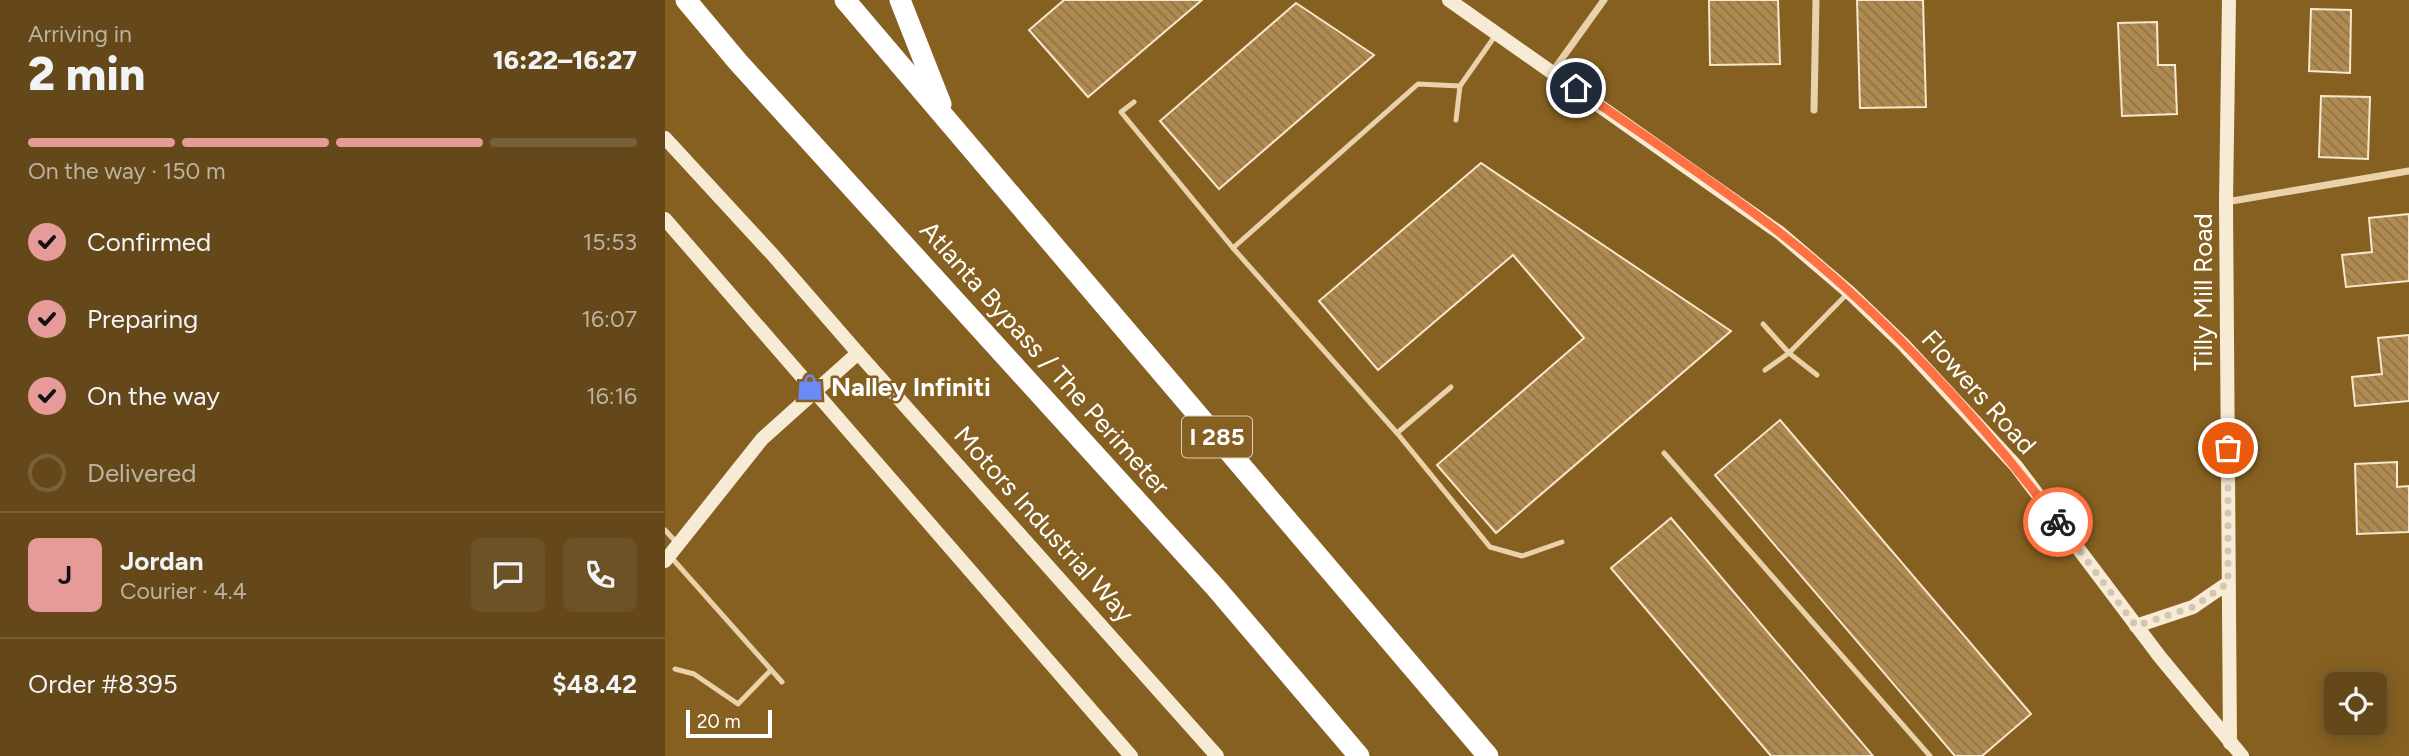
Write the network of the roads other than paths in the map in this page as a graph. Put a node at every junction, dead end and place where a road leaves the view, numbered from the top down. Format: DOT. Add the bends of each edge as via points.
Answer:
graph roads {
  1 [pos="670,0"];
  2 [pos="686,0"];
  3 [pos="845,0"];
  4 [pos="900,0"];
  5 [pos="1449,0"];
  6 [pos="1604,0"];
  7 [pos="1816,0"];
  8 [pos="2229,0"];
  9 [pos="1497,33"];
  10 [pos="738,62"];
  11 [pos="1553,71"];
  12 [pos="1459,86"];
  13 [pos="1134,102"];
  14 [pos="1815,110"];
  15 [pos="947,119"];
  16 [pos="1456,120"];
  17 [pos="665,138"];
  18 [pos="2409,171"];
  19 [pos="2227,202"];
  20 [pos="665,219"];
  21 [pos="1233,248"];
  22 [pos="1849,292"];
  23 [pos="1763,324"];
  24 [pos="858,353"];
  25 [pos="1789,353"];
  26 [pos="1765,370"];
  27 [pos="1817,375"];
  28 [pos="1451,387"];
  29 [pos="815,390"];
  30 [pos="1397,433"];
  31 [pos="1664,453"];
  32 [pos="665,530"];
  33 [pos="1562,542"];
  34 [pos="672,554"];
  35 [pos="2228,583"];
  36 [pos="2136,626"];
  37 [pos="675,669"];
  38 [pos="771,670"];
  39 [pos="782,682"];
  40 [pos="2230,743"];
  41 [pos="1131,756"];
  42 [pos="1217,756"];
  43 [pos="1359,756"];
  44 [pos="1487,756"];
  45 [pos="1930,756"];
  46 [pos="2242,756"];
  1 -- 10 [label="highway"];
  2 -- 10 [label="highway, Atlanta Bypass / The Perimeter"];
  3 -- 15 [label="highway, I 285"];
  4 -- 15 [label="highway"];
  5 -- 9 [label="street, Flowers Road"];
  6 -- 11 [label="street"];
  7 -- 14 [label="street"];
  8 -- 19 [label="street, Tilly Mill Road"];
  9 -- 11 [label="street, Flowers Road"];
  9 -- 12 [label="lane"];
  10 -- 43 [label="highway, Atlanta Bypass / The Perimeter" via="1216,588"];
  11 -- 22 [label="street, Flowers Road" via="1780,233"];
  12 -- 16 [label="lane"];
  12 -- 21 [label="lane" via="1418,84"];
  13 -- 21 [label="lane" via="1121,112"];
  15 -- 44 [label="highway, I 285"];
  17 -- 24 [label="street, Motors Industrial Way"];
  18 -- 19 [label="street"];
  19 -- 35 [label="street, Tilly Mill Road"];
  20 -- 29 [label="street"];
  21 -- 30 [label="lane"];
  22 -- 25 [label="lane"];
  22 -- 36 [label="street, Flowers Road" via="2015,466"];
  23 -- 25 [label="lane"];
  24 -- 29 [label="street"];
  24 -- 42 [label="street, Motors Industrial Way"];
  25 -- 26 [label="lane"];
  25 -- 27 [label="lane"];
  28 -- 30 [label="lane"];
  29 -- 34 [label="street" via="762,439"];
  29 -- 41 [label="street"];
  30 -- 33 [label="lane" via="1490,547 1523,556"];
  31 -- 45 [label="lane"];
  32 -- 34 [label="lane"];
  34 -- 38 [label="lane"];
  35 -- 36 [label="street" via="2193,607"];
  35 -- 40 [label="street, Tilly Mill Road"];
  36 -- 40 [label="street, Flowers Road"];
  37 -- 38 [label="lane" via="694,674 738,704"];
  38 -- 39 [label="lane"];
  40 -- 46 [label="street, Flowers Road"];
}
